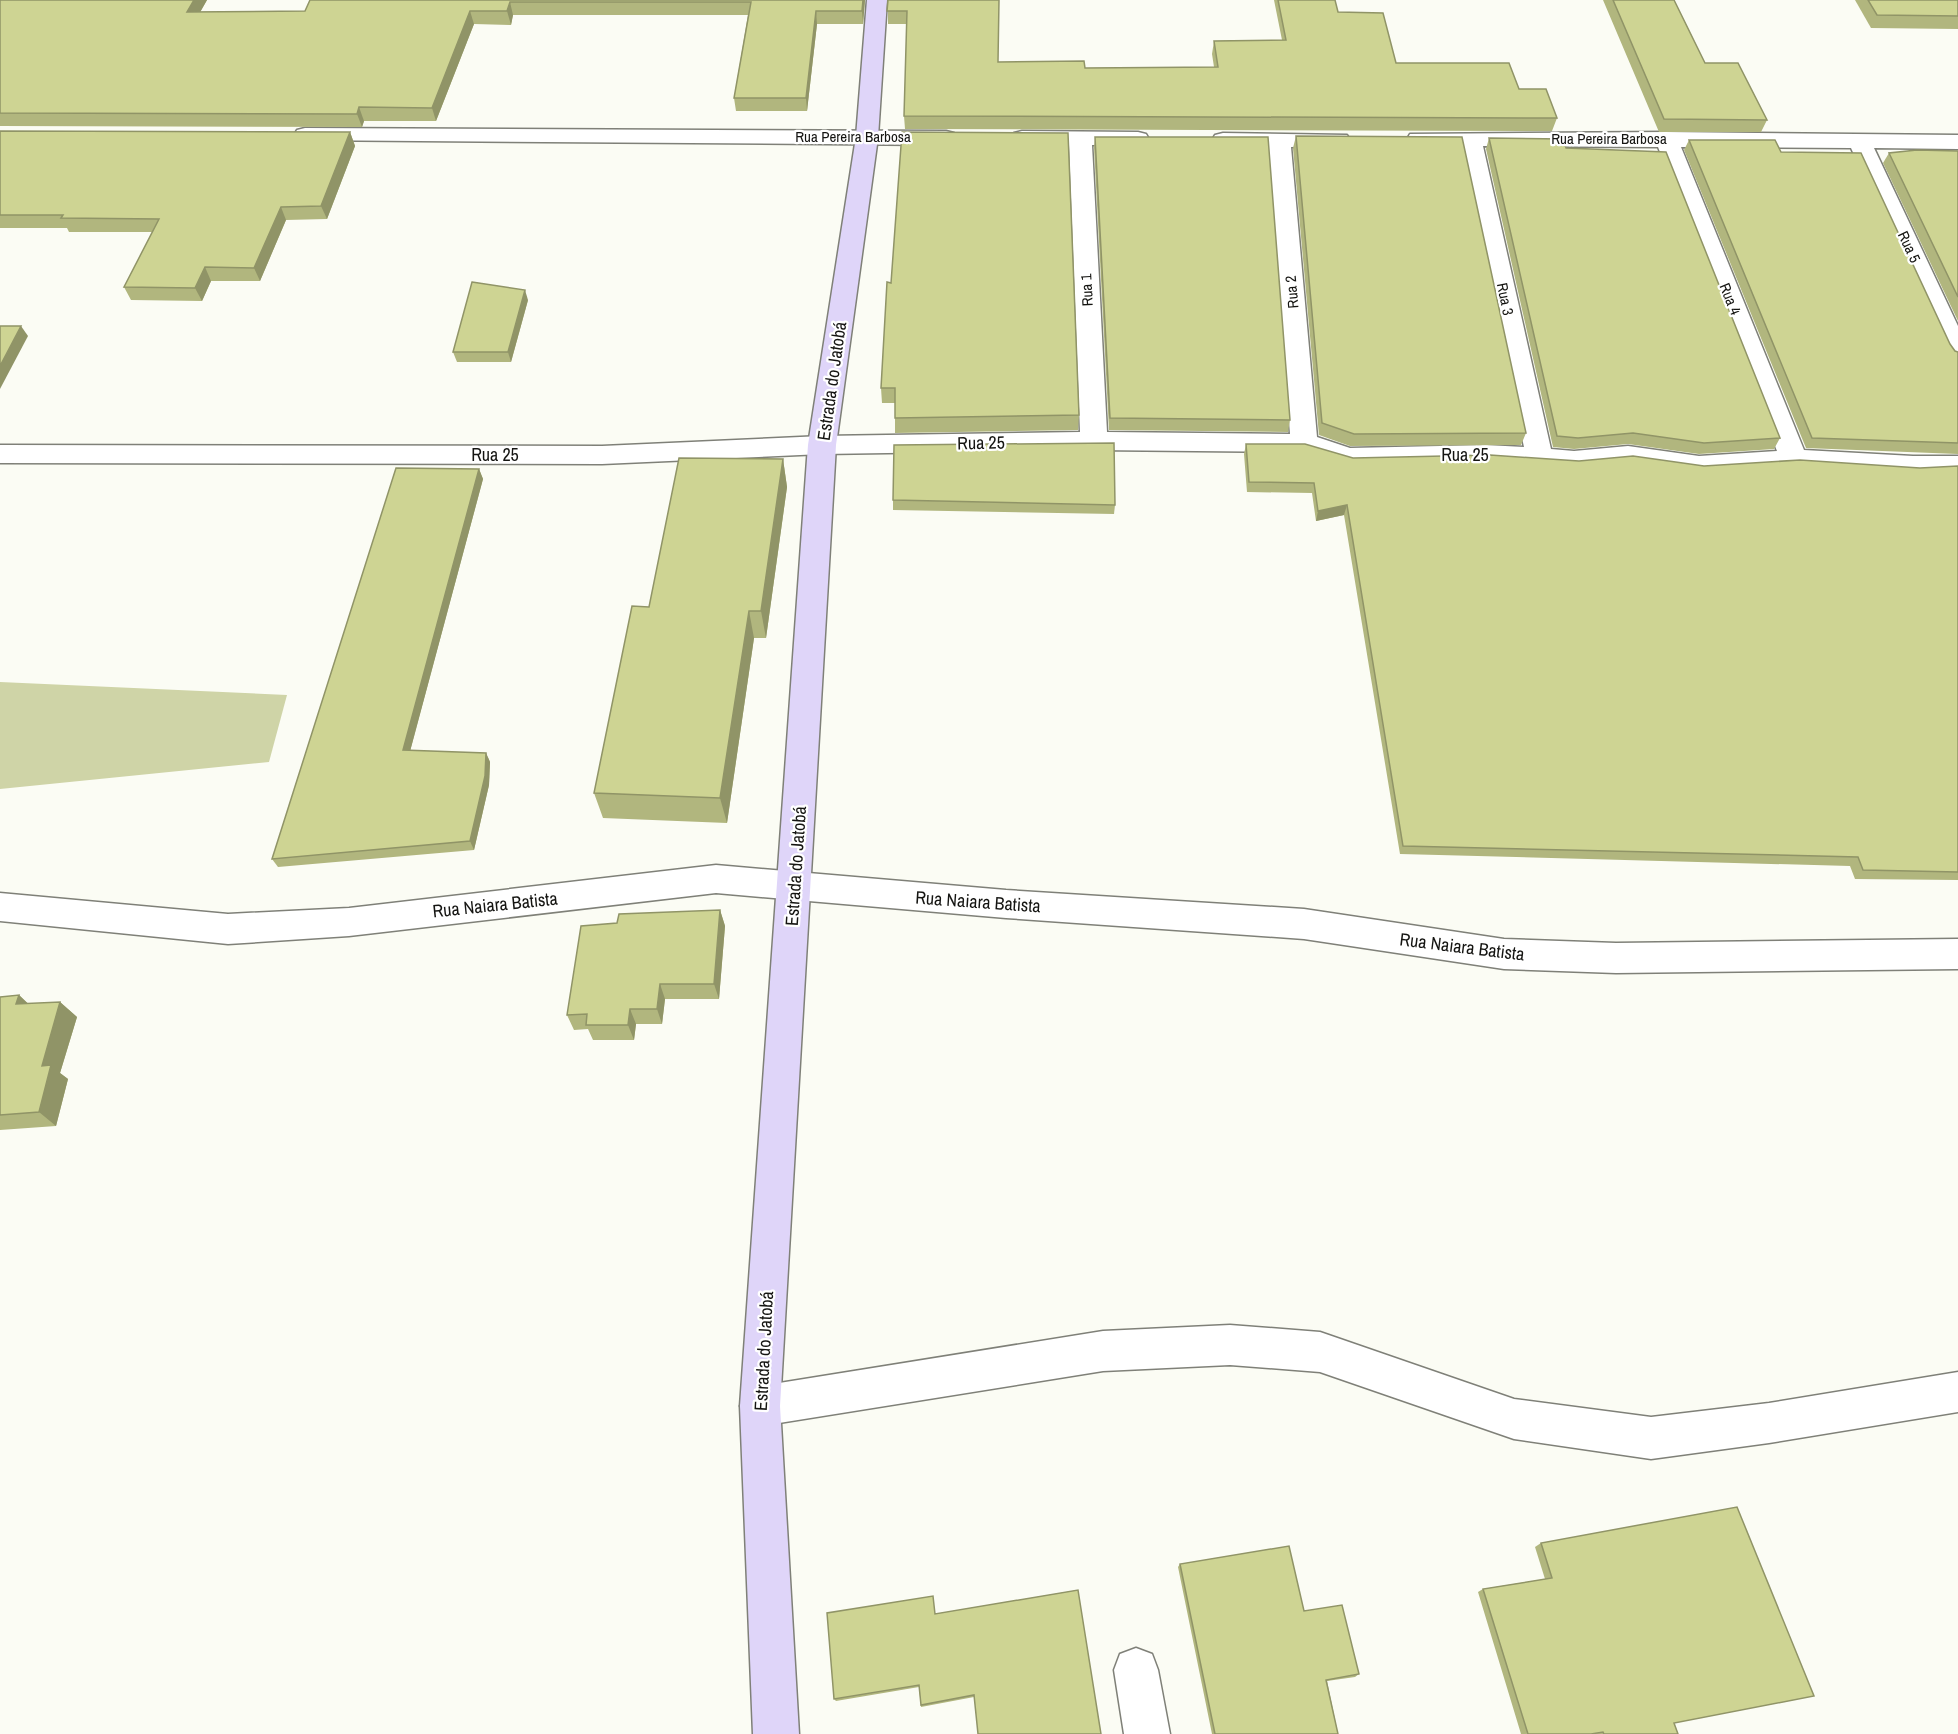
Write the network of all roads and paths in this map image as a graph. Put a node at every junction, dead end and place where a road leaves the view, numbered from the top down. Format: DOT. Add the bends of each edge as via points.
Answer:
graph roads {
  1 [pos="877,0"];
  2 [pos="285,135"];
  3 [pos="867,137"];
  4 [pos="974,138"];
  5 [pos="997,138"];
  6 [pos="1080,139"];
  7 [pos="1470,139"];
  8 [pos="1666,139"];
  9 [pos="1162,140"];
  10 [pos="1197,140"];
  11 [pos="1279,140"];
  12 [pos="1363,140"];
  13 [pos="1399,140"];
  14 [pos="1860,141"];
  15 [pos="1958,142"];
  16 [pos="1958,353"];
  17 [pos="1094,441"];
  18 [pos="1304,443"];
  19 [pos="822,445"];
  20 [pos="0,454"];
  21 [pos="1540,459"];
  22 [pos="1794,459"];
  23 [pos="1958,465"];
  24 [pos="795,888"];
  25 [pos="0,907"];
  26 [pos="1958,954"];
  27 [pos="1958,1392"];
  28 [pos="760,1406"];
  29 [pos="1136,1670"];
  30 [pos="776,1734"];
  31 [pos="1147,1734"];
  1 -- 3 [label="street, Estrada do Jatobá"];
  2 -- 3 [label="street, Rua Pereira Barbosa"];
  3 -- 4 [label="street, Rua Pereira Barbosa"];
  3 -- 19 [label="street, Estrada do Jatobá"];
  5 -- 6 [label="street"];
  6 -- 9 [label="street"];
  6 -- 17 [label="street, Rua 1"];
  7 -- 8 [label="street, Rua Pereira Barbosa"];
  7 -- 13 [label="street, Rua Pereira Barbosa"];
  7 -- 21 [label="street, Rua 3"];
  8 -- 14 [label="street, Rua Pereira Barbosa"];
  8 -- 22 [label="street, Rua 4"];
  10 -- 11 [label="street"];
  11 -- 12 [label="street"];
  11 -- 18 [label="street, Rua 2"];
  14 -- 15 [label="street, Rua Pereira Barbosa"];
  14 -- 16 [label="street, Rua 5"];
  17 -- 18 [label="street, Rua 25"];
  17 -- 19 [label="street, Rua 25"];
  18 -- 21 [label="street, Rua 25" via="1350,458 1486,454"];
  19 -- 20 [label="street, Rua 25" via="602,454"];
  19 -- 24 [label="street, Estrada do Jatobá"];
  21 -- 22 [label="street, Rua 25" via="1628,455 1699,465"];
  22 -- 23 [label="street, Rua 25"];
  24 -- 25 [label="street, Rua Naiara Batista" via="716,879 349,922 228,928"];
  24 -- 26 [label="street, Rua Naiara Batista" via="1304,924 1504,954 1616,958"];
  24 -- 28 [label="street, Estrada do Jatobá"];
  27 -- 28 [label="street" via="1651,1438 1514,1419 1320,1352 1230,1345 1103,1351"];
  28 -- 30 [label="street, Estrada do Jatobá"];
  29 -- 31 [label="street"];
}
